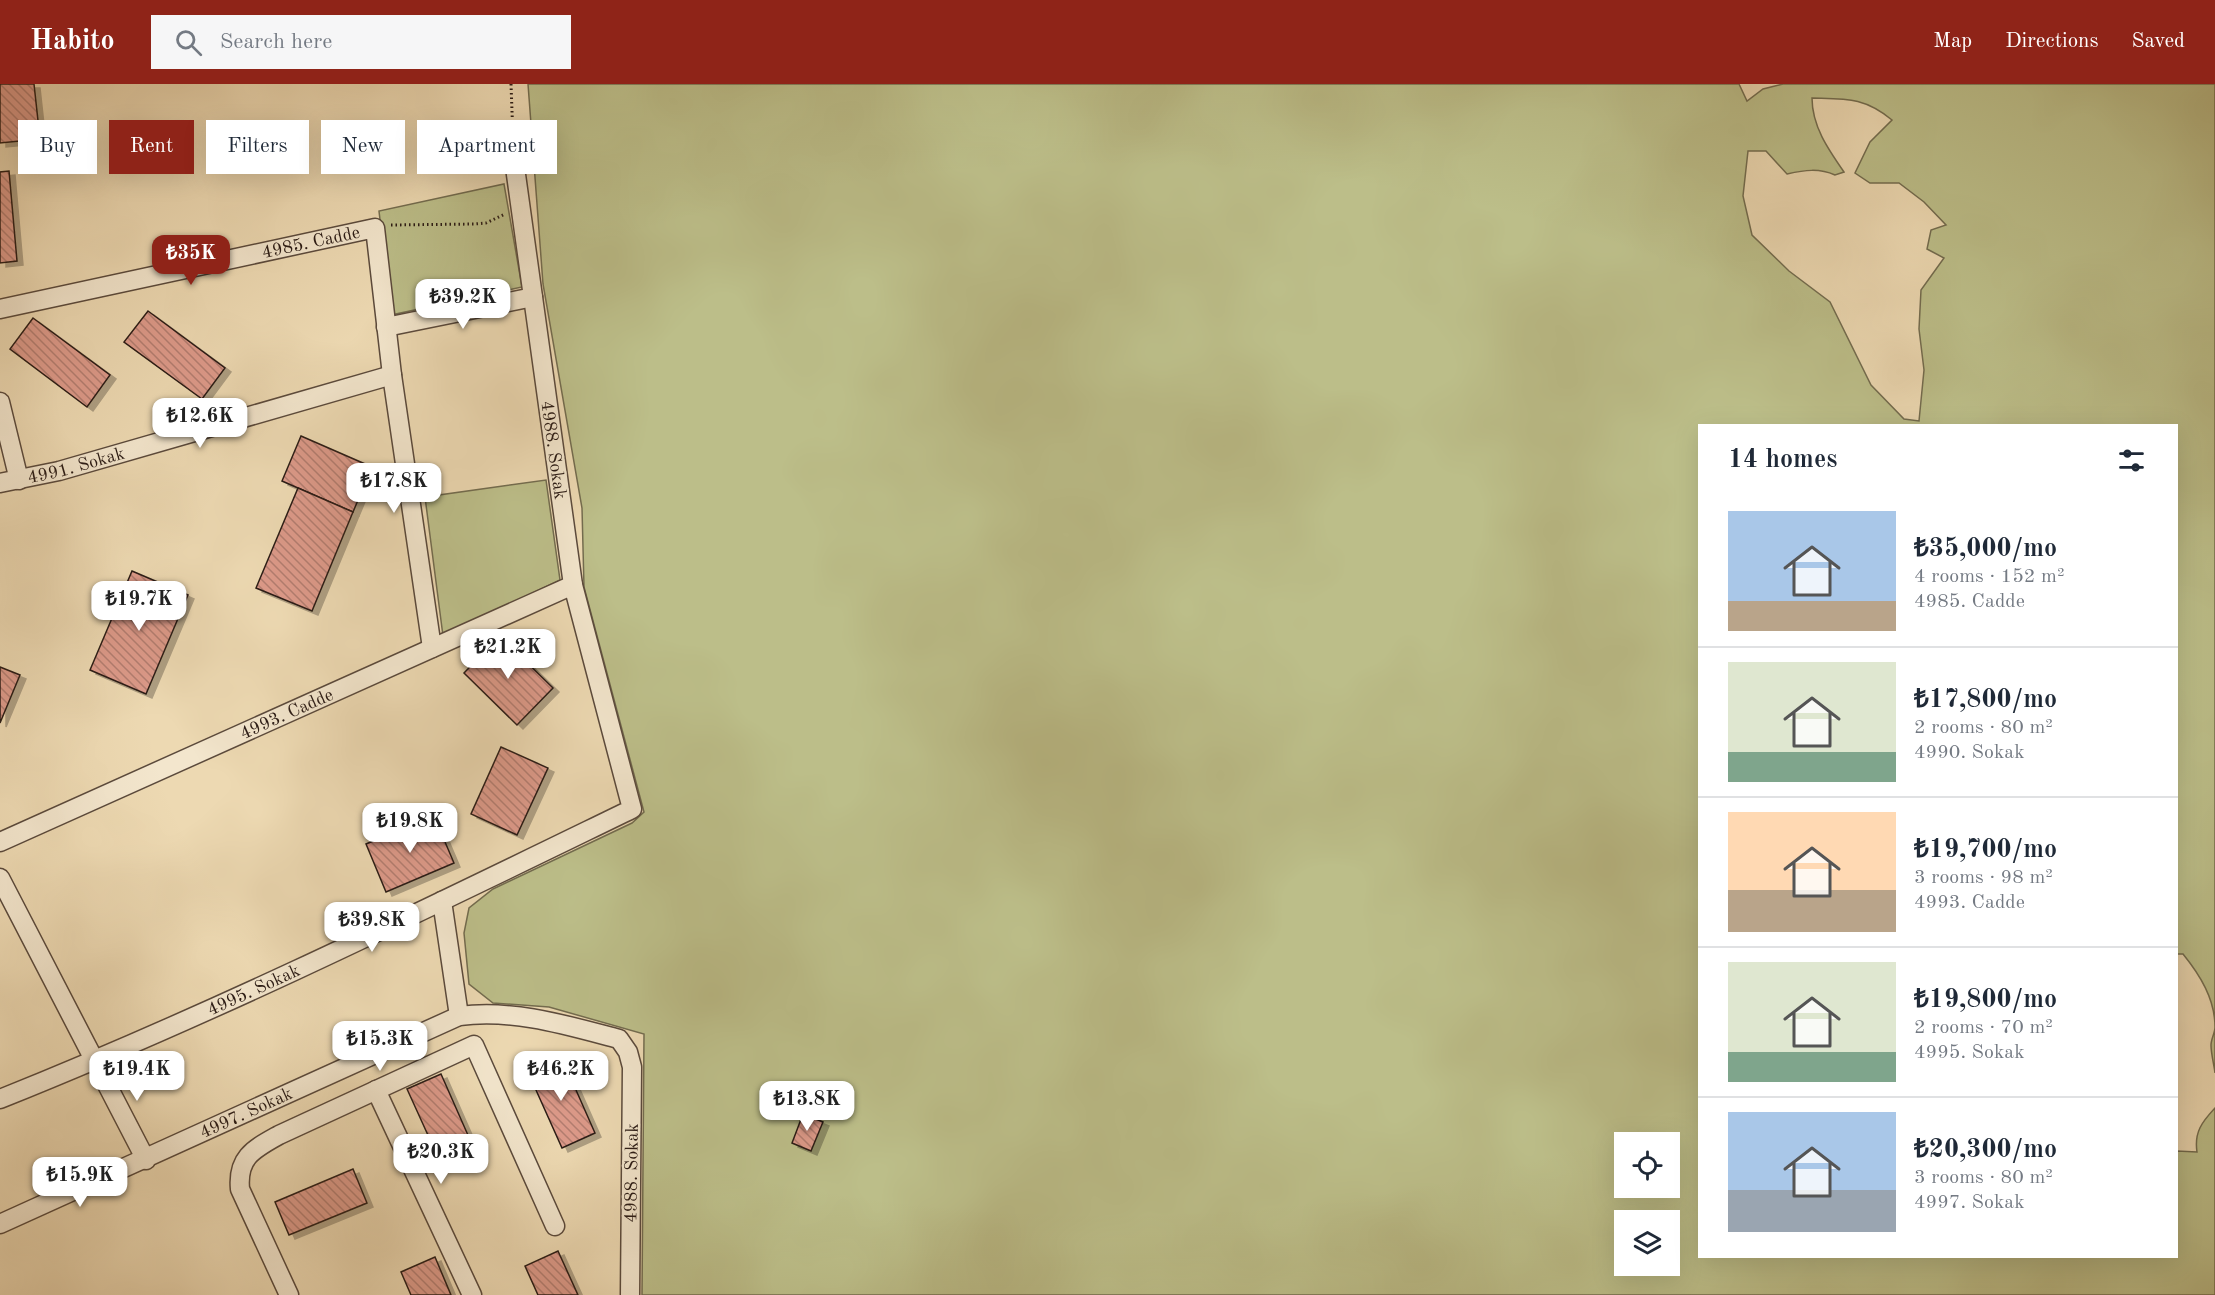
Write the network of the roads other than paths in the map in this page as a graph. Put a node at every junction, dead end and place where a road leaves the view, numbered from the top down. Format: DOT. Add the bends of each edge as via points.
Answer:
graph roads {
  1 [pos="516,174"];
  2 [pos="533,297"];
  3 [pos="0,309"];
  4 [pos="386,327"];
  5 [pos="392,375"];
  6 [pos="0,402"];
  7 [pos="19,480"];
  8 [pos="0,483"];
  9 [pos="573,585"];
  10 [pos="432,648"];
  11 [pos="632,809"];
  12 [pos="0,842"];
  13 [pos="0,878"];
  14 [pos="442,901"];
  15 [pos="459,1016"];
  16 [pos="628,1052"];
  17 [pos="95,1061"];
  18 [pos="376,1090"];
  19 [pos="293,1092"];
  20 [pos="0,1099"];
  21 [pos="307,1122"];
  22 [pos="146,1160"];
  23 [pos="0,1224"];
  24 [pos="555,1226"];
  25 [pos="289,1295"];
  26 [pos="472,1295"];
  27 [pos="630,1295"];
  1 -- 2 [label="street, 4988. Sokak"];
  2 -- 4 [label="street"];
  2 -- 9 [label="street, 4988. Sokak"];
  3 -- 4 [label="street, 4985. Cadde" via="375,228"];
  4 -- 5 [label="street"];
  5 -- 7 [label="street, 4991. Sokak"];
  5 -- 10 [label="street"];
  6 -- 7 [label="street"];
  7 -- 8 [label="street, 4991. Sokak"];
  9 -- 10 [label="street, 4993. Cadde"];
  9 -- 11 [label="street, 4988. Sokak"];
  10 -- 12 [label="street, 4993. Cadde"];
  11 -- 14 [label="street, 4995. Sokak"];
  13 -- 17 [label="street"];
  14 -- 15 [label="street"];
  14 -- 17 [label="street, 4995. Sokak"];
  15 -- 16 [label="street, 4997. Sokak" via="490,1012 545,1020 619,1039"];
  15 -- 19 [label="street, 4997. Sokak"];
  16 -- 27 [label="street, 4988. Sokak" via="632,1067"];
  17 -- 20 [label="street, 4995. Sokak"];
  17 -- 22 [label="street"];
  18 -- 21 [label="street"];
  18 -- 24 [label="street" via="474,1045"];
  18 -- 26 [label="street"];
  19 -- 21 [label="street"];
  19 -- 22 [label="street, 4997. Sokak"];
  21 -- 25 [label="street" via="249,1154 239,1176 245,1202"];
  22 -- 23 [label="street, 4997. Sokak"];
}
